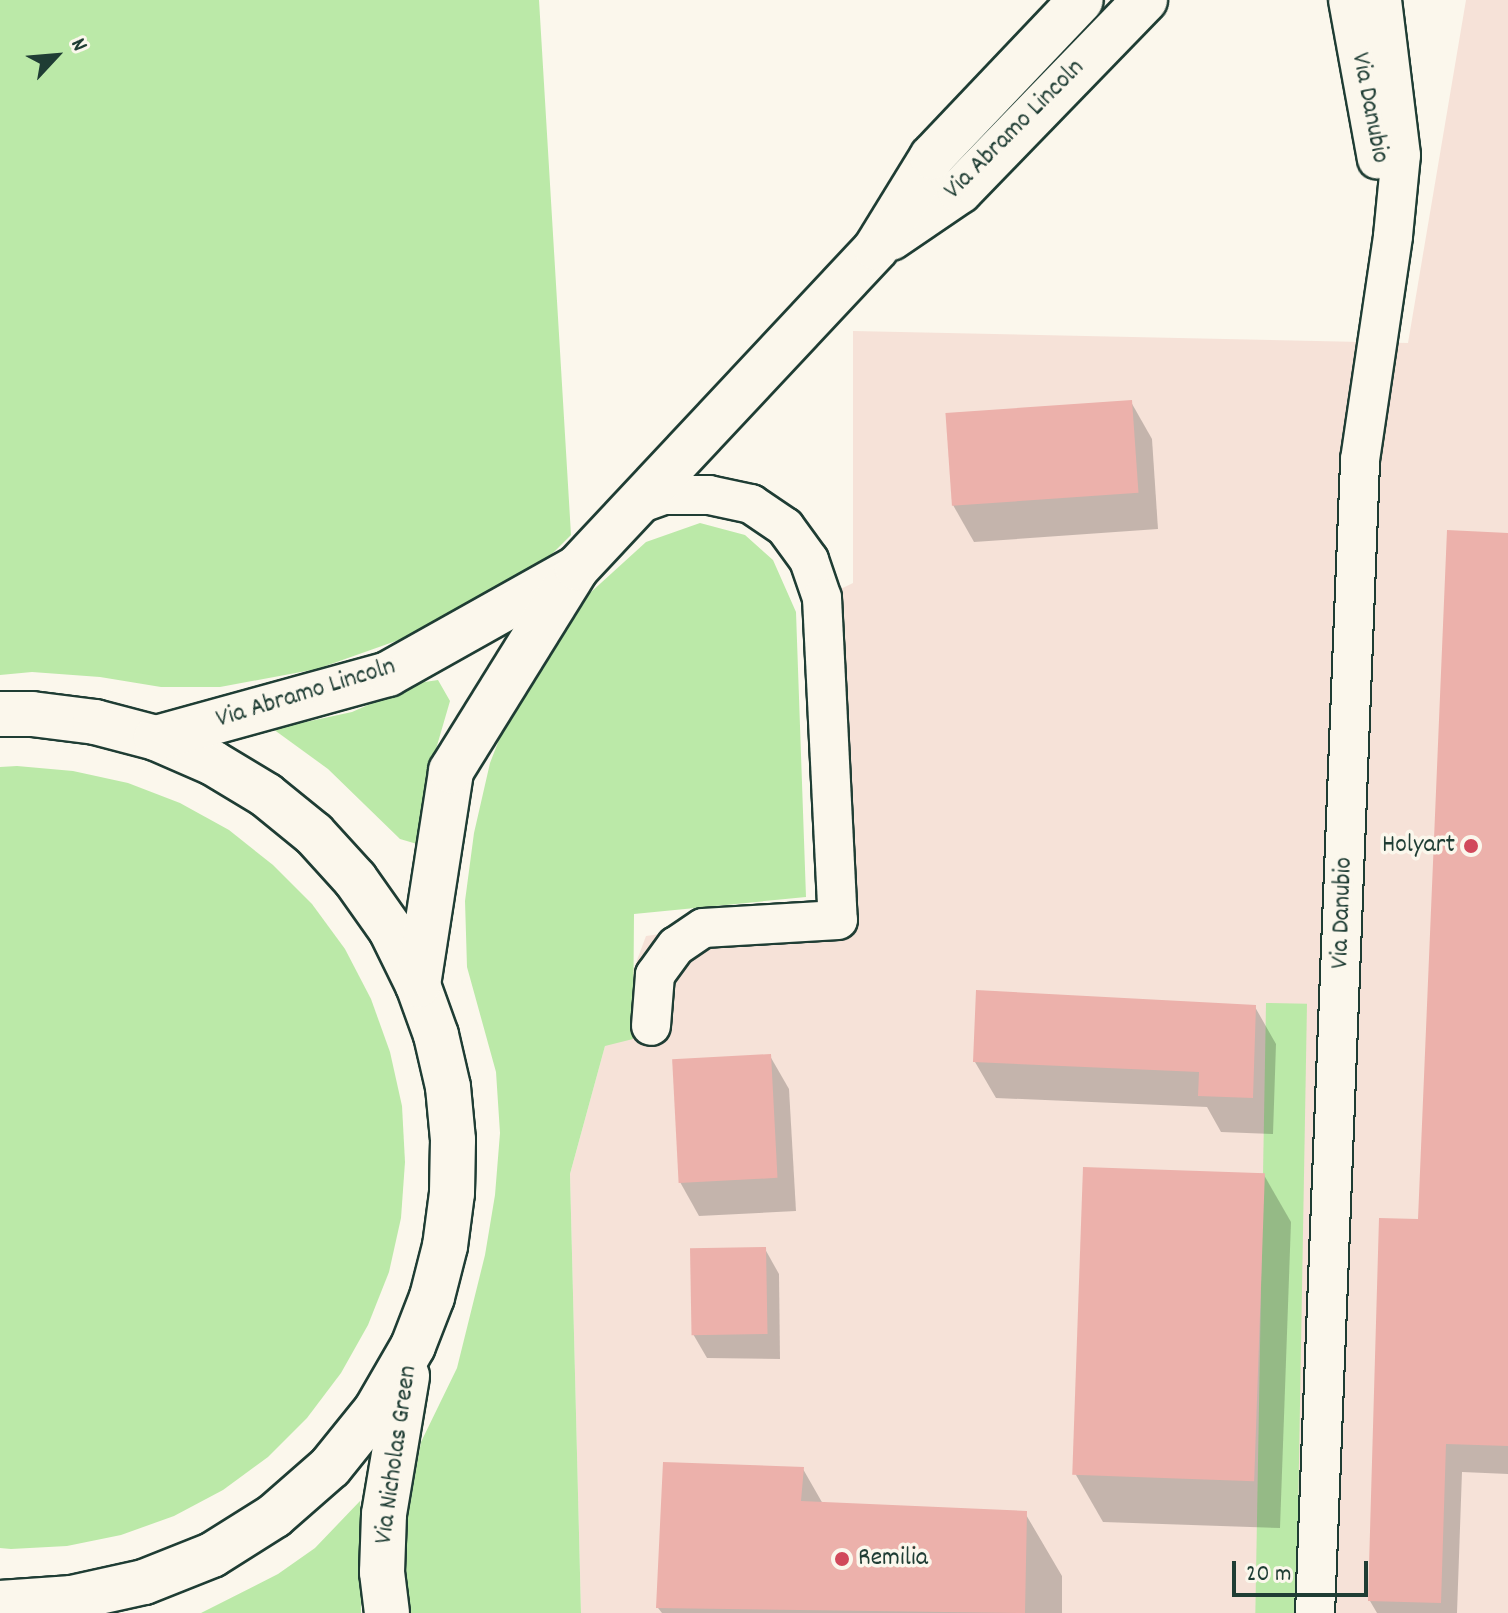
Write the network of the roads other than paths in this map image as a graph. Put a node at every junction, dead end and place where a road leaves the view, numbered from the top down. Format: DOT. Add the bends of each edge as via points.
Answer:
graph roads {
  1 [pos="1081,0"];
  2 [pos="1145,0"];
  3 [pos="1348,0"];
  4 [pos="1382,0"];
  5 [pos="1394,215"];
  6 [pos="876,248"];
  7 [pos="636,505"];
  8 [pos="577,568"];
  9 [pos="0,714"];
  10 [pos="156,738"];
  11 [pos="418,985"];
  12 [pos="651,1026"];
  13 [pos="413,1346"];
  14 [pos="0,1603"];
  15 [pos="51,1613"];
  16 [pos="387,1613"];
  17 [pos="1315,1613"];
  1 -- 6 [label="street, Via Abramo Lincoln" via="932,157"];
  2 -- 6 [label="street, Via Abramo Lincoln" via="960,191"];
  3 -- 5 [label="street, Via Danubio" via="1376,157"];
  4 -- 5 [label="street, Via Danubio" via="1401,155"];
  5 -- 17 [label="street, Via Danubio" via="1360,460"];
  6 -- 7 [label="street, Via Abramo Lincoln"];
  7 -- 8 [label="street, Via Abramo Lincoln"];
  7 -- 12 [label="street" via="663,495 751,504 785,527 809,560 822,598 838,920 703,928 676,946 655,975"];
  8 -- 10 [label="street, Via Abramo Lincoln" via="388,674"];
  8 -- 11 [label="street, Via Abramo Lincoln" via="451,771"];
  9 -- 10 [label="street" via="95,722"];
  10 -- 11 [label="street" via="213,763 266,795 314,834 391,930"];
  11 -- 13 [label="street" via="448,1087 453,1153 445,1246"];
  13 -- 14 [label="street" via="376,1410 330,1467 274,1516 212,1555 144,1582 72,1598"];
  13 -- 16 [label="street, Via Nicholas Green" via="384,1514"];
  14 -- 15 [label="street"];
}
